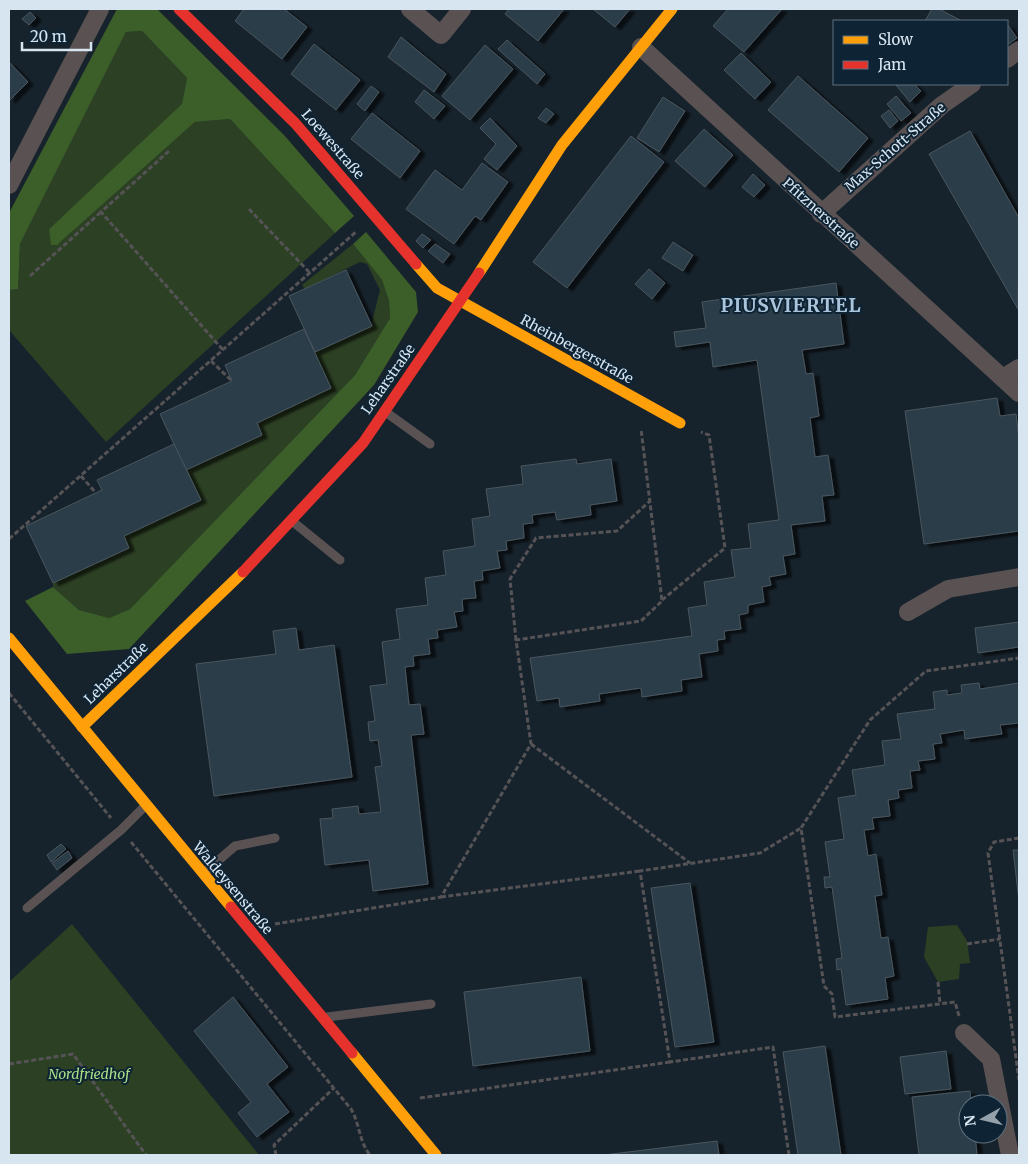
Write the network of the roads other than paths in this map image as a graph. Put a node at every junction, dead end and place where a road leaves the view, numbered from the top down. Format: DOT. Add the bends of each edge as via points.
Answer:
graph roads {
  1 [pos="100,9"];
  2 [pos="180,9"];
  3 [pos="410,9"];
  4 [pos="462,9"];
  5 [pos="672,9"];
  6 [pos="641,47"];
  7 [pos="1019,50"];
  8 [pos="1008,58"];
  9 [pos="971,85"];
  10 [pos="9,185"];
  11 [pos="821,214"];
  12 [pos="460,302"];
  13 [pos="1019,368"];
  14 [pos="1003,378"];
  15 [pos="1019,393"];
  16 [pos="385,411"];
  17 [pos="680,423"];
  18 [pos="430,444"];
  19 [pos="292,521"];
  20 [pos="340,560"];
  21 [pos="1019,577"];
  22 [pos="908,612"];
  23 [pos="9,638"];
  24 [pos="82,727"];
  25 [pos="146,805"];
  26 [pos="276,838"];
  27 [pos="203,874"];
  28 [pos="27,908"];
  29 [pos="431,1004"];
  30 [pos="321,1017"];
  31 [pos="964,1033"];
  32 [pos="436,1155"];
  33 [pos="1010,1155"];
  1 -- 10 [label="street"];
  2 -- 12 [label="street, Loewestraße" via="295,123 437,288"];
  3 -- 4 [label="street" via="442,35"];
  5 -- 6 [label="street, Leharstraße"];
  6 -- 11 [label="street, Pfitznerstraße"];
  6 -- 12 [label="street, Leharstraße" via="562,146"];
  7 -- 8 [label="street"];
  9 -- 11 [label="street, Max-Schott-Straße" via="942,105"];
  11 -- 14 [label="street, Pfitznerstraße"];
  12 -- 16 [label="street, Leharstraße"];
  12 -- 17 [label="street, Rheinbergerstraße"];
  13 -- 14 [label="street"];
  14 -- 15 [label="street, Pfitznerstraße"];
  16 -- 18 [label="lane"];
  16 -- 19 [label="street, Leharstraße" via="363,443"];
  19 -- 20 [label="lane"];
  19 -- 24 [label="street, Leharstraße" via="263,554"];
  21 -- 22 [label="street" via="948,589"];
  23 -- 24 [label="street, Waldeysenstraße"];
  24 -- 25 [label="street, Waldeysenstraße"];
  25 -- 27 [label="street, Waldeysenstraße"];
  25 -- 28 [label="lane" via="121,830"];
  26 -- 27 [label="lane" via="236,846"];
  27 -- 30 [label="street, Waldeysenstraße"];
  29 -- 30 [label="lane"];
  30 -- 32 [label="street, Waldeysenstraße"];
  31 -- 33 [label="street" via="991,1059"];
}
